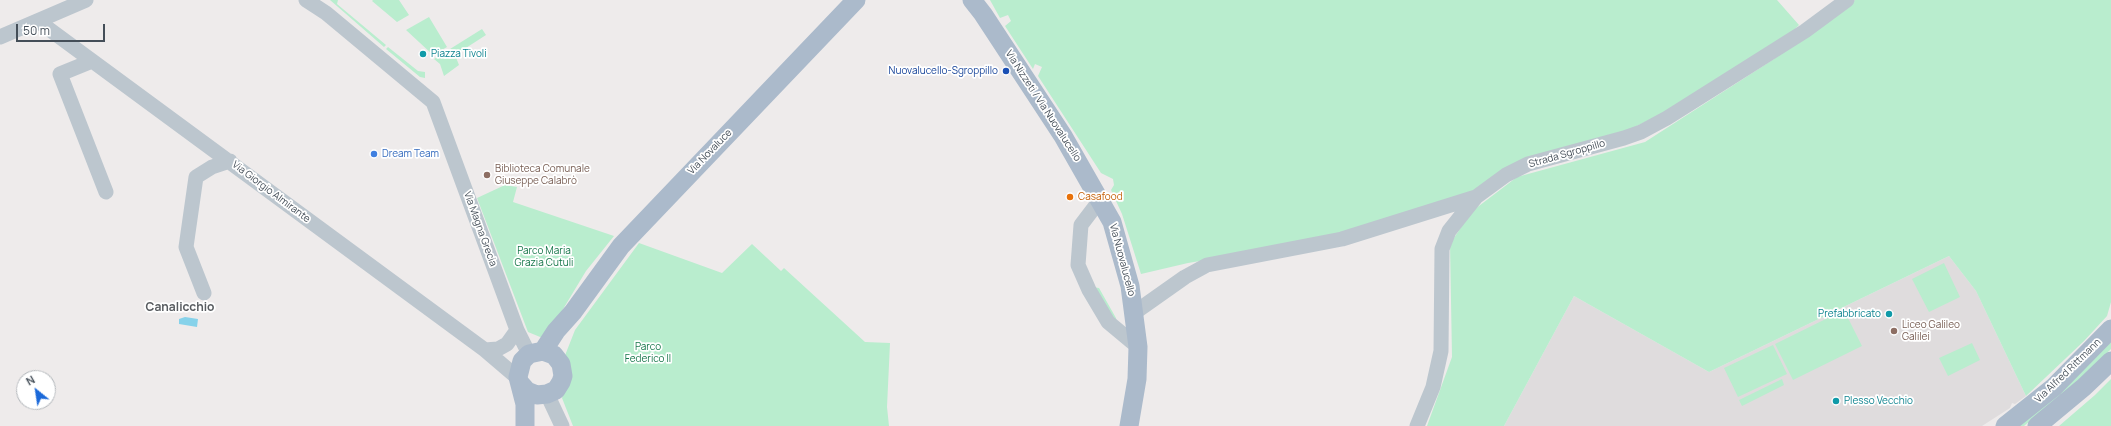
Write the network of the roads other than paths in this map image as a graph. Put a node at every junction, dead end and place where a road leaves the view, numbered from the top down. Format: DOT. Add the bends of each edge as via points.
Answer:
graph roads {
  1 [pos="86,0"];
  2 [pos="306,0"];
  3 [pos="856,0"];
  4 [pos="1847,0"];
  5 [pos="978,5"];
  6 [pos="323,6"];
  7 [pos="38,21"];
  8 [pos="0,37"];
  9 [pos="92,60"];
  10 [pos="230,161"];
  11 [pos="106,192"];
  12 [pos="1476,197"];
  13 [pos="1100,200"];
  14 [pos="204,293"];
  15 [pos="1134,313"];
  16 [pos="2111,329"];
  17 [pos="517,330"];
  18 [pos="1138,347"];
  19 [pos="485,350"];
  20 [pos="2111,361"];
  21 [pos="532,364"];
  22 [pos="550,392"];
  23 [pos="561,423"];
  24 [pos="525,426"];
  25 [pos="529,426"];
  26 [pos="1129,426"];
  27 [pos="1417,426"];
  28 [pos="2005,426"];
  29 [pos="2037,426"];
  1 -- 7 [label="street"];
  2 -- 6 [label="street"];
  3 -- 21 [label="main road, Via Novaluce" via="621,246"];
  4 -- 12 [label="street, Strada Sgroppillo" via="1805,31 1667,118 1624,138 1528,164 1506,175"];
  5 -- 13 [label="main road, Via Nizzeti / Via Nuovalucello" via="1063,136"];
  6 -- 17 [label="street, Via Magna Grecia" via="433,102"];
  7 -- 8 [label="street"];
  7 -- 9 [label="street, Via Giorgio Almirante"];
  9 -- 10 [label="street, Via Giorgio Almirante"];
  9 -- 11 [label="street" via="60,74"];
  10 -- 14 [label="street" via="212,167 196,177 186,247"];
  10 -- 19 [label="street, Via Giorgio Almirante"];
  12 -- 15 [label="street" via="1342,240 1207,265 1185,277"];
  12 -- 27 [label="street, Strada Sgroppillo" via="1449,231 1442,249 1442,351"];
  13 -- 15 [label="main road, Via Nuovalucello" via="1112,222 1122,253"];
  13 -- 18 [label="street" via="1081,225 1078,265 1108,322"];
  15 -- 18 [label="main road, Via Nuovalucello"];
  16 -- 28 [label="main road, Via Alfred Rittmann" via="2054,387"];
  17 -- 19 [label="street" via="507,344 498,349"];
  17 -- 21 [label="street, Via Magna Grecia"];
  18 -- 26 [label="main road" via="1137,379"];
  19 -- 21 [label="street, Via Giorgio Almirante" via="503,365"];
  20 -- 29 [label="main road, Via Alfred Rittmann"];
  21 -- 22 [label="main road" via="527,391"];
  21 -- 22 [label="main road" via="563,376"];
  21 -- 24 [label="main road" via="525,404"];
  22 -- 23 [label="street"];
  22 -- 25 [label="main road"];
}
